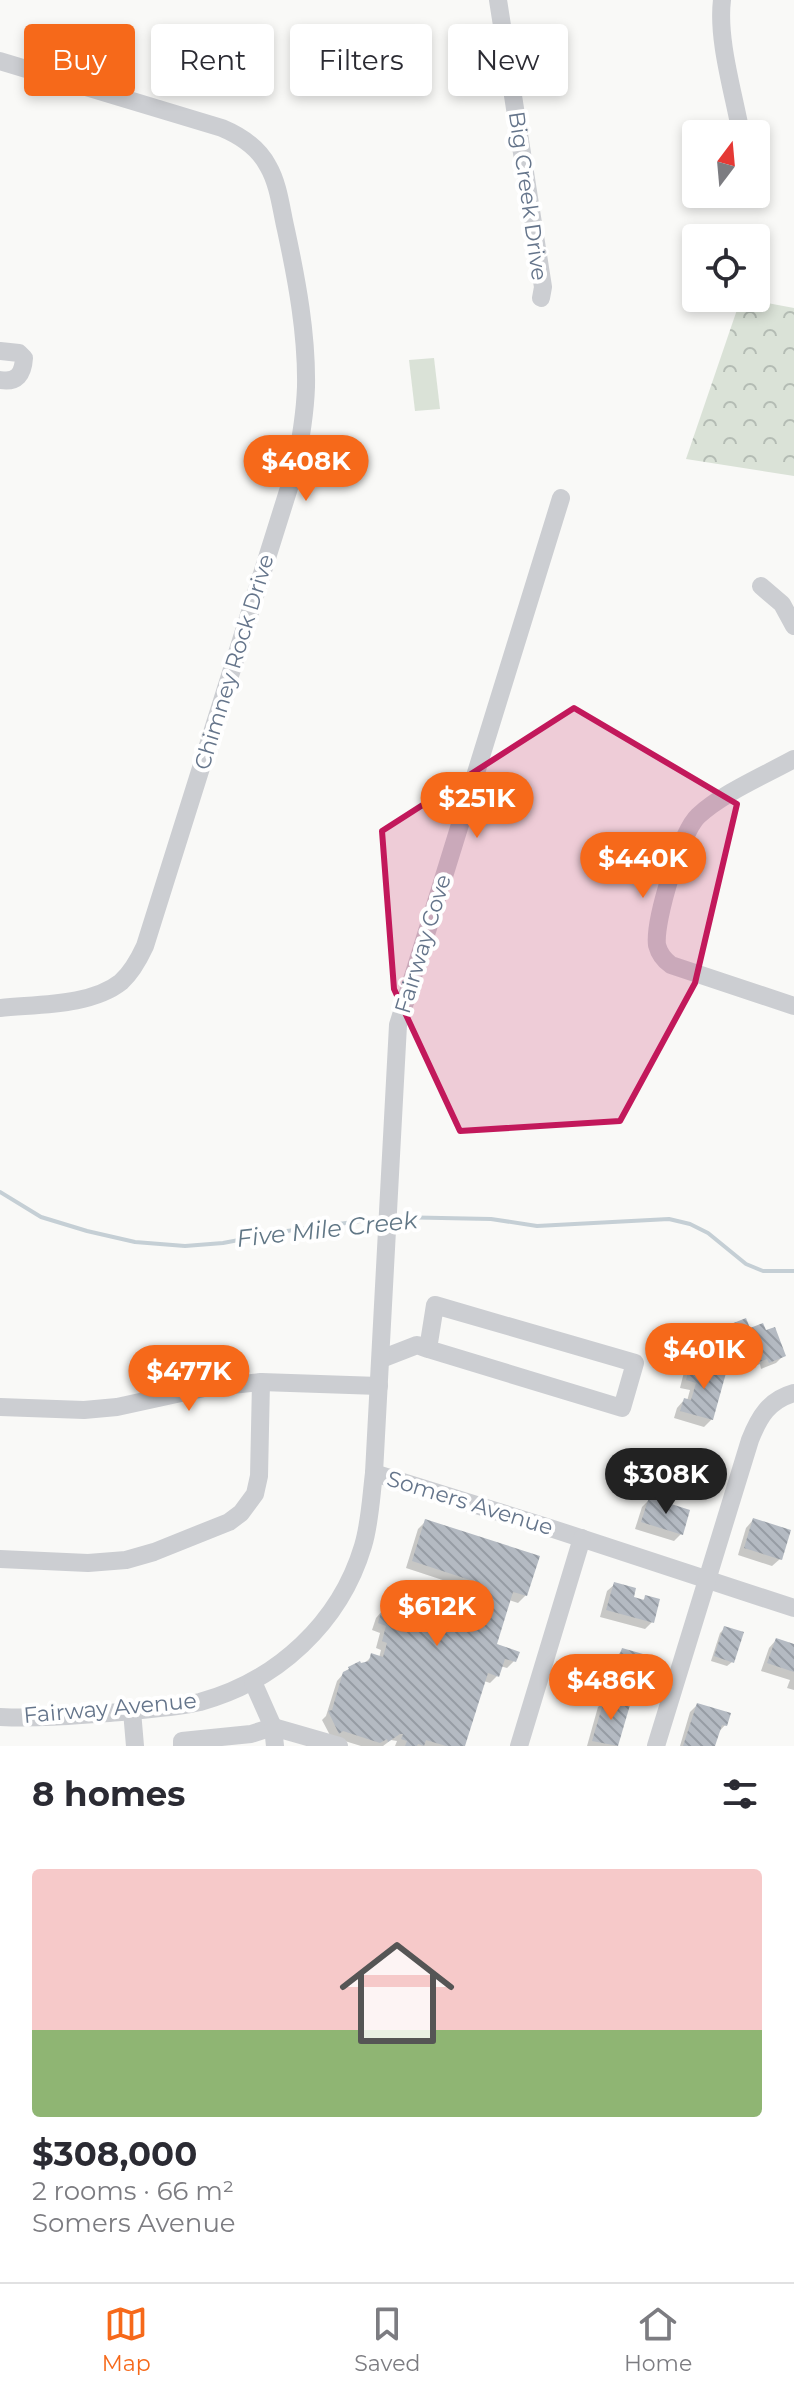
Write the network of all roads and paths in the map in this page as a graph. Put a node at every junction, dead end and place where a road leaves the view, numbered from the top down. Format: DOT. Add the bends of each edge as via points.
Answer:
graph roads {
  1 [pos="498,0"];
  2 [pos="722,0"];
  3 [pos="0,61"];
  4 [pos="738,120"];
  5 [pos="541,298"];
  6 [pos="0,351"];
  7 [pos="0,380"];
  8 [pos="561,498"];
  9 [pos="761,586"];
  10 [pos="794,626"];
  11 [pos="794,759"];
  12 [pos="794,1006"];
  13 [pos="0,1008"];
  14 [pos="428,1349"];
  15 [pos="381,1359"];
  16 [pos="261,1382"];
  17 [pos="379,1386"];
  18 [pos="794,1393"];
  19 [pos="0,1407"];
  20 [pos="374,1473"];
  21 [pos="582,1538"];
  22 [pos="0,1559"];
  23 [pos="707,1579"];
  24 [pos="794,1608"];
  25 [pos="253,1682"];
  26 [pos="132,1711"];
  27 [pos="0,1717"];
  28 [pos="274,1737"];
  29 [pos="135,1746"];
  30 [pos="182,1746"];
  31 [pos="339,1746"];
  32 [pos="519,1746"];
  33 [pos="656,1746"];
  1 -- 5 [label="street, Big Creek Drive"];
  2 -- 4 [label="street" via="722,34"];
  3 -- 13 [label="street, Chimney Rock Drive" via="222,128 256,149 276,183 305,346 306,387 294,472 145,946 129,974 108,990 81,999"];
  6 -- 7 [label="street" via="24,358 17,378"];
  8 -- 15 [label="street, Fairway Cove" via="398,1025"];
  9 -- 10 [label="street" via="782,604"];
  11 -- 12 [label="street" via="711,805 691,823 679,845 657,945 671,965"];
  14 -- 14 [label="street" via="622,1408 635,1363 435,1305"];
  14 -- 15 [label="street" via="417,1345"];
  15 -- 17 [label="street"];
  16 -- 17 [label="street"];
  16 -- 19 [label="street" via="117,1407"];
  16 -- 22 [label="street" via="255,1494 229,1522 126,1560"];
  17 -- 20 [label="street, Fairway Avenue"];
  18 -- 23 [label="street" via="773,1403 757,1422"];
  20 -- 21 [label="street, Somers Avenue"];
  20 -- 25 [label="street, Fairway Avenue" via="365,1541 349,1583 323,1624"];
  21 -- 23 [label="street, Somers Avenue"];
  21 -- 32 [label="street"];
  23 -- 24 [label="street, Somers Avenue"];
  23 -- 33 [label="street"];
  25 -- 26 [label="street, Fairway Avenue" via="196,1703"];
  25 -- 28 [label="street"];
  26 -- 27 [label="street, Fairway Avenue"];
  26 -- 29 [label="street"];
  28 -- 30 [label="street" via="251,1734 182,1741"];
  28 -- 31 [label="street"];
}
